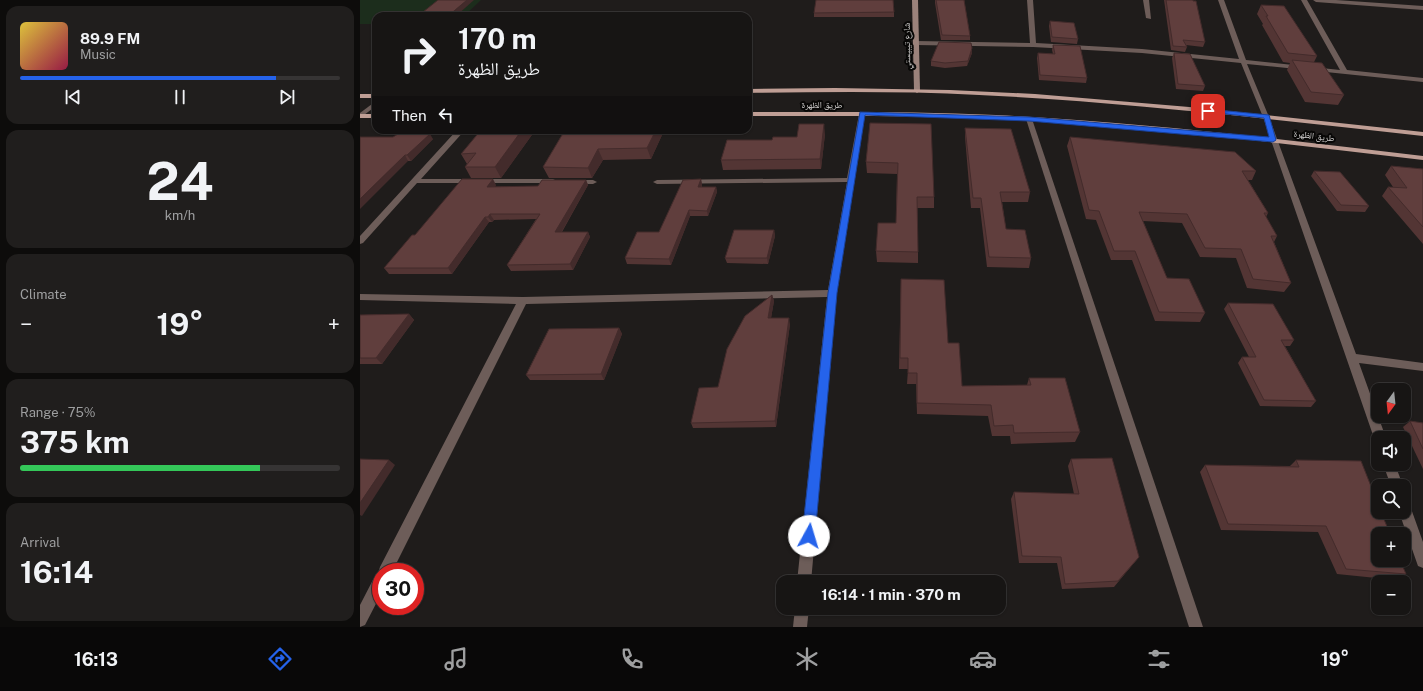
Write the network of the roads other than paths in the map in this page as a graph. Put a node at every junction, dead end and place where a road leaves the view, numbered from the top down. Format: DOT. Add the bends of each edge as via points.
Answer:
graph roads {
  1 [pos="915,0"];
  2 [pos="1030,0"];
  3 [pos="1146,0"];
  4 [pos="1221,0"];
  5 [pos="1304,0"];
  6 [pos="1316,0"];
  7 [pos="1421,8"];
  8 [pos="1423,12"];
  9 [pos="1149,18"];
  10 [pos="916,43"];
  11 [pos="1033,45"];
  12 [pos="1243,61"];
  13 [pos="1344,71"];
  14 [pos="1423,80"];
  15 [pos="752,91"];
  16 [pos="917,91"];
  17 [pos="360,96"];
  18 [pos="372,96"];
  19 [pos="372,106"];
  20 [pos="752,114"];
  21 [pos="862,114"];
  22 [pos="360,116"];
  23 [pos="372,116"];
  24 [pos="1266,116"];
  25 [pos="1029,119"];
  26 [pos="457,134"];
  27 [pos="1423,134"];
  28 [pos="1273,140"];
  29 [pos="1423,158"];
  30 [pos="850,180"];
  31 [pos="415,181"];
  32 [pos="593,182"];
  33 [pos="657,182"];
  34 [pos="360,242"];
  35 [pos="832,293"];
  36 [pos="360,297"];
  37 [pos="523,301"];
  38 [pos="1352,358"];
  39 [pos="1423,367"];
  40 [pos="1378,431"];
  41 [pos="1408,519"];
  42 [pos="1423,561"];
  43 [pos="389,563"];
  44 [pos="805,575"];
  45 [pos="372,597"];
  46 [pos="801,615"];
  47 [pos="360,620"];
  48 [pos="800,627"];
  49 [pos="1196,627"];
  1 -- 10 [label="main road, شارع تيبيستي"];
  2 -- 11 [label="street"];
  3 -- 9 [label="street"];
  4 -- 12 [label="street"];
  5 -- 13 [label="street"];
  6 -- 7 [label="street"];
  7 -- 8 [label="street"];
  10 -- 11 [label="street"];
  10 -- 16 [label="main road, شارع تيبيستي"];
  11 -- 12 [label="street" via="1142,51"];
  12 -- 13 [label="street"];
  12 -- 24 [label="street"];
  13 -- 14 [label="street"];
  15 -- 16 [label="main road, طريق الظهرة"];
  16 -- 24 [label="main road, طريق الظهرة" via="1060,99"];
  17 -- 18 [label="main road"];
  19 -- 22 [label="street"];
  20 -- 21 [label="main road, طريق الظهرة"];
  21 -- 25 [label="main road, طريق الظهرة"];
  21 -- 30 [label="street"];
  22 -- 23 [label="main road"];
  24 -- 27 [label="main road, طريق الظهرة"];
  24 -- 28 [label="street"];
  25 -- 28 [label="main road, طريق الظهرة"];
  25 -- 49 [label="street"];
  26 -- 31 [label="street"];
  28 -- 29 [label="main road, طريق الظهرة"];
  28 -- 38 [label="street"];
  30 -- 33 [label="street"];
  30 -- 35 [label="street"];
  31 -- 32 [label="street"];
  31 -- 34 [label="street"];
  35 -- 37 [label="street"];
  35 -- 44 [label="street"];
  36 -- 37 [label="street"];
  37 -- 43 [label="street"];
  38 -- 39 [label="street"];
  38 -- 40 [label="street"];
  41 -- 42 [label="street"];
  45 -- 47 [label="street"];
  46 -- 48 [label="street"];
}
